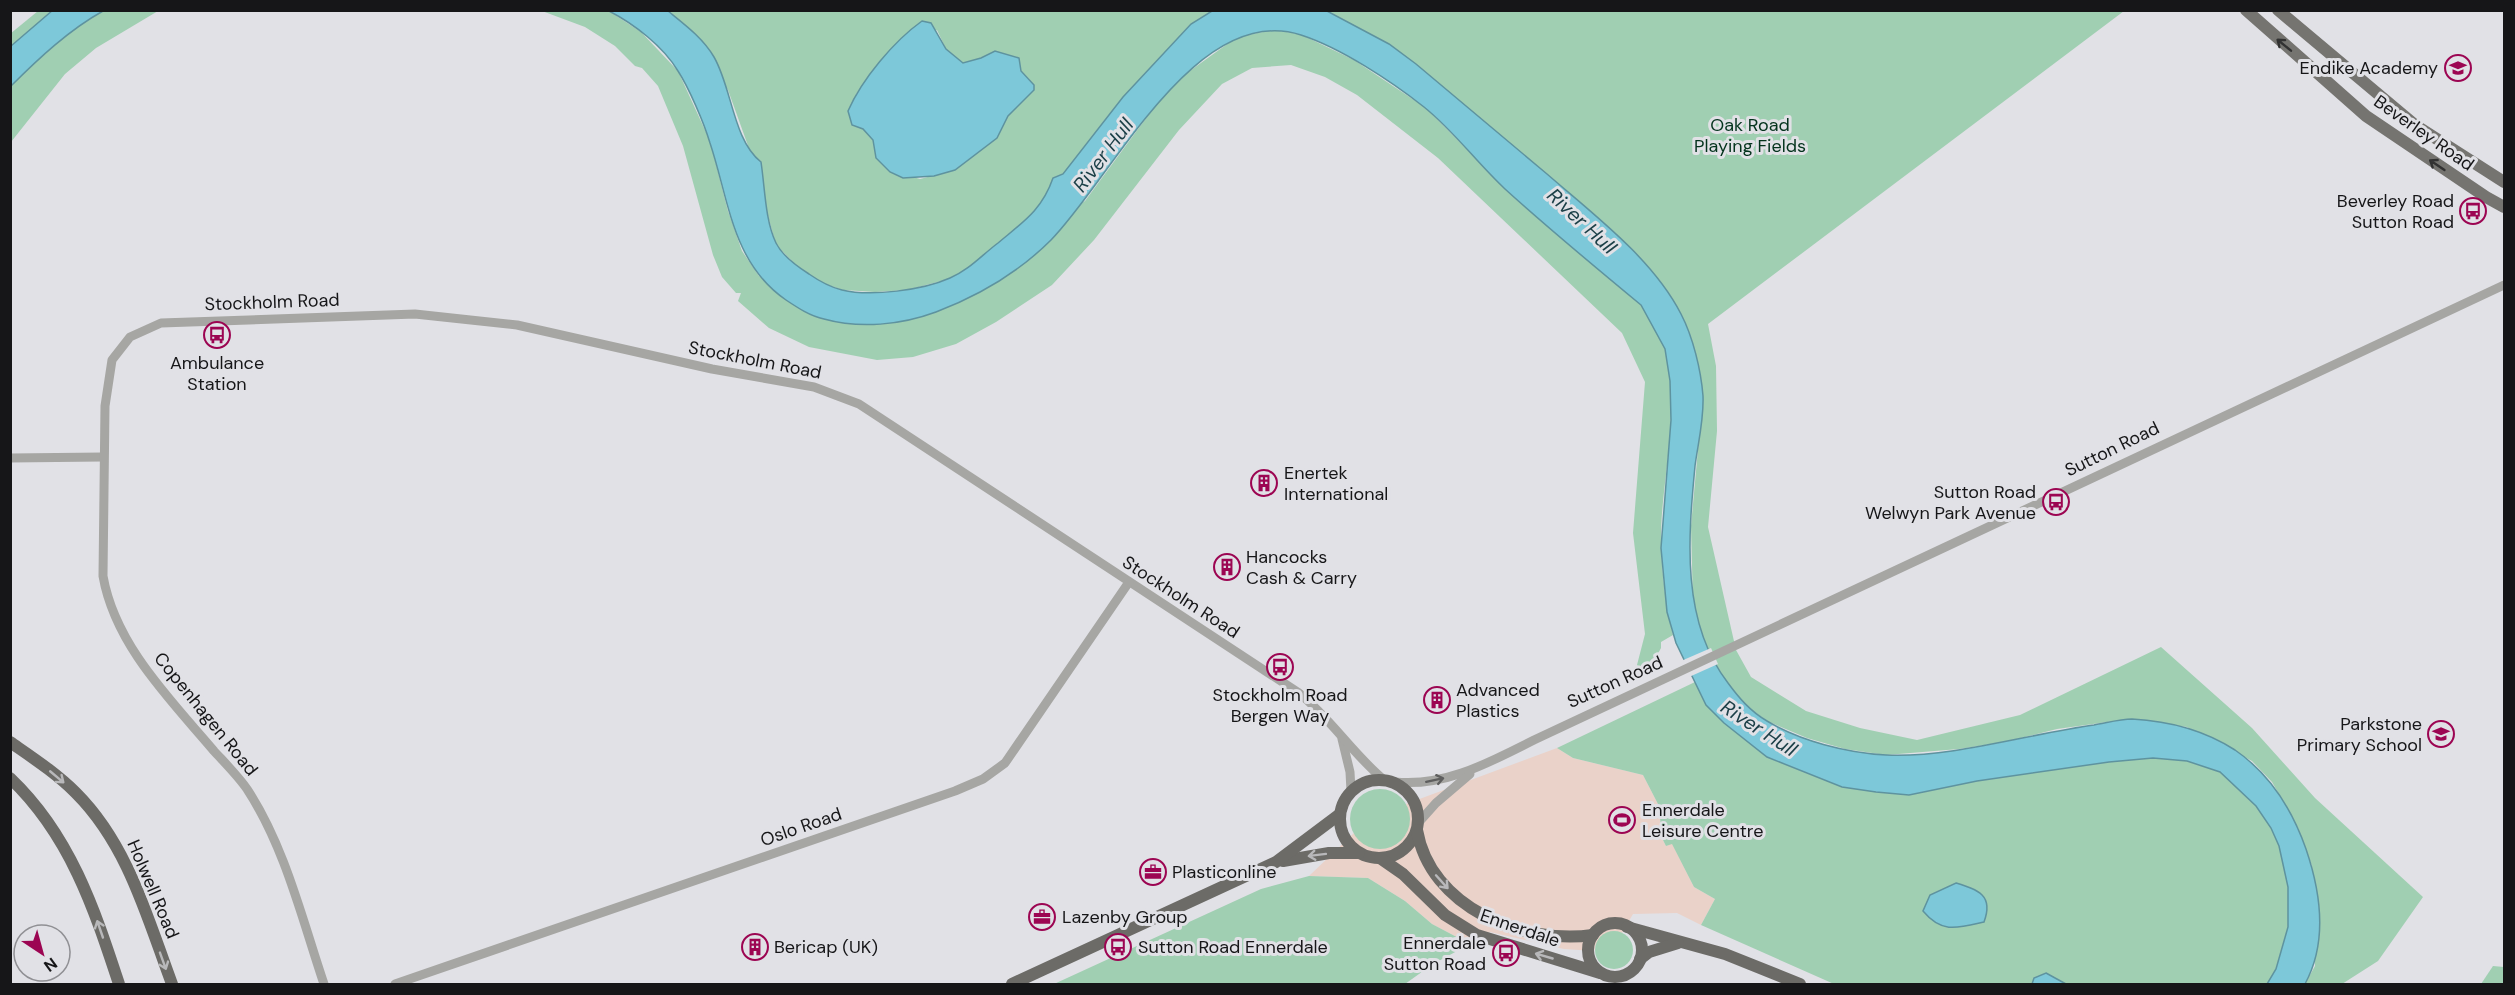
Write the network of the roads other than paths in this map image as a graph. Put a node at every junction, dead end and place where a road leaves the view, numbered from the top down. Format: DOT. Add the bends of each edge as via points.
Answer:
graph roads {
  1 [pos="2278,10"];
  2 [pos="2247,11"];
  3 [pos="2466,158"];
  4 [pos="2455,177"];
  5 [pos="2505,182"];
  6 [pos="2505,207"];
  7 [pos="2505,285"];
  8 [pos="103,457"];
  9 [pos="10,458"];
  10 [pos="1129,582"];
  11 [pos="1342,737"];
  12 [pos="10,742"];
  13 [pos="1474,771"];
  14 [pos="10,778"];
  15 [pos="1383,779"];
  16 [pos="1395,782"];
  17 [pos="1351,791"];
  18 [pos="1340,814"];
  19 [pos="1418,826"];
  20 [pos="1359,853"];
  21 [pos="1380,858"];
  22 [pos="1276,862"];
  23 [pos="1627,927"];
  24 [pos="1593,935"];
  25 [pos="1682,943"];
  26 [pos="1640,959"];
  27 [pos="1600,973"];
  28 [pos="119,984"];
  29 [pos="172,984"];
  30 [pos="324,984"];
  31 [pos="395,984"];
  32 [pos="1012,984"];
  33 [pos="1800,984"];
  1 -- 3 [label="main road, Beverley Road" via="2415,125"];
  4 -- 2 [label="main road, Beverley Road, one-way" via="2367,116"];
  3 -- 4 [label="main road"];
  3 -- 5 [label="main road, Beverley Road"];
  4 -- 6 [label="main road, Beverley Road"];
  7 -- 13 [label="street, Sutton Road"];
  8 -- 9 [label="street"];
  8 -- 10 [label="street, Stockholm Road" via="112,360 130,337 160,323 415,314 517,325 712,369 814,387 859,404"];
  8 -- 30 [label="street, Copenhagen Road" via="102,576 116,618 165,693 251,797 281,858"];
  10 -- 11 [label="street, Stockholm Road" via="1299,693"];
  10 -- 31 [label="street, Oslo Road" via="1020,744 999,769 983,779"];
  11 -- 15 [label="street, Stockholm Road"];
  11 -- 17 [label="street"];
  12 -- 29 [label="highway, Holwell Road, one-way" via="75,792 112,838 138,891"];
  16 -- 13 [label="street, Sutton Road, one-way" via="1425,782"];
  13 -- 19 [label="street" via="1436,803"];
  28 -- 14 [label="highway, one-way" via="91,902 70,857 48,821"];
  15 -- 16 [label="highway"];
  15 -- 17 [label="highway" via="1371,780"];
  16 -- 19 [label="highway" via="1413,798"];
  17 -- 18 [label="highway"];
  18 -- 20 [label="highway" via="1344,837"];
  18 -- 22 [label="highway"];
  19 -- 21 [label="highway" via="1403,850"];
  19 -- 24 [label="highway, Ennerdale, one-way" via="1422,851 1435,875 1457,898 1478,912 1528,932 1557,937"];
  20 -- 21 [label="highway"];
  20 -- 22 [label="highway, one-way"];
  27 -- 21 [label="highway, Ennerdale, one-way" via="1477,935 1445,915 1403,874"];
  22 -- 32 [label="highway"];
  23 -- 24 [label="highway" via="1608,925"];
  23 -- 25 [label="highway"];
  23 -- 26 [label="highway" via="1638,937"];
  24 -- 27 [label="highway" via="1589,943 1590,960"];
  25 -- 26 [label="highway" via="1664,946"];
  25 -- 33 [label="highway" via="1725,954"];
  26 -- 27 [label="highway" via="1622,976"];
}
